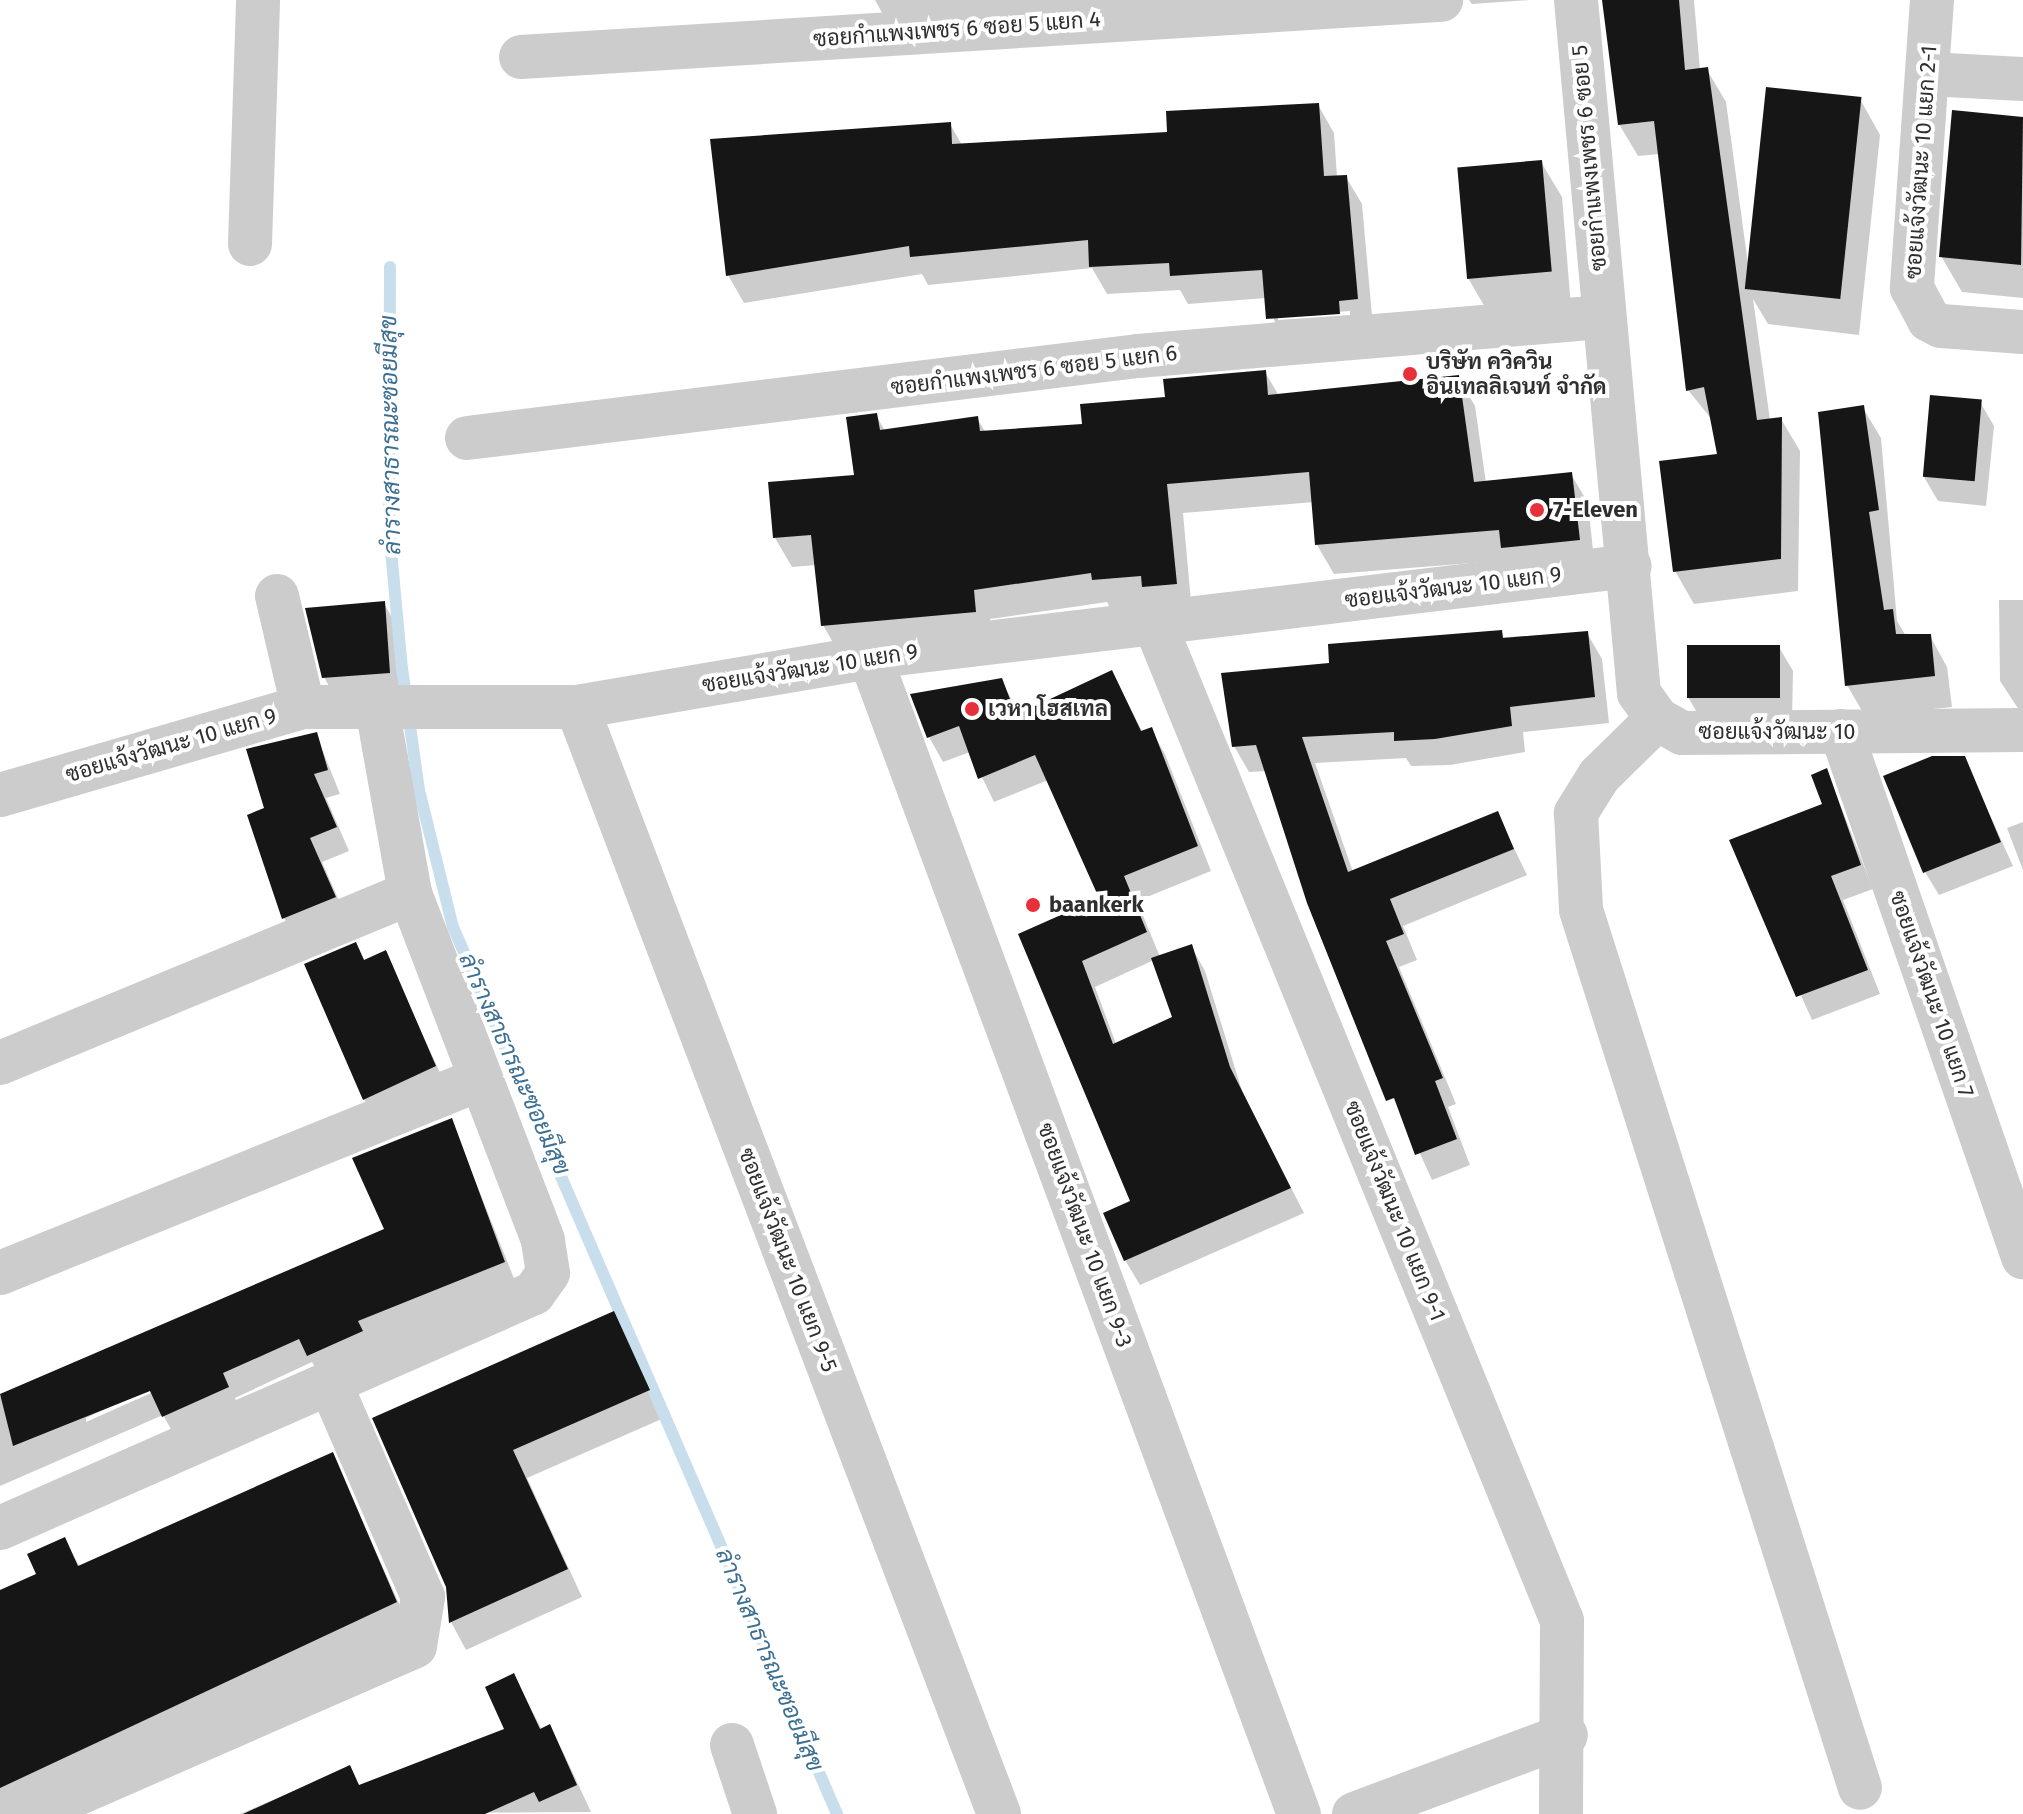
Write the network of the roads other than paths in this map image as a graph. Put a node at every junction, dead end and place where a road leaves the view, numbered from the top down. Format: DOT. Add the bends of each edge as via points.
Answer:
graph roads {
  1 [pos="258,0"];
  2 [pos="1441,0"];
  3 [pos="1576,0"];
  4 [pos="1932,0"];
  5 [pos="521,57"];
  6 [pos="1928,74"];
  7 [pos="2023,79"];
  8 [pos="250,244"];
  9 [pos="1603,317"];
  10 [pos="2023,332"];
  11 [pos="467,438"];
  12 [pos="1630,566"];
  13 [pos="277,596"];
  14 [pos="1154,622"];
  15 [pos="870,657"];
  16 [pos="303,707"];
  17 [pos="577,707"];
  18 [pos="396,709"];
  19 [pos="1657,719"];
  20 [pos="2023,730"];
  21 [pos="1841,731"];
  22 [pos="0,795"];
  23 [pos="410,893"];
  24 [pos="0,1063"];
  25 [pos="478,1080"];
  26 [pos="2023,1257"];
  27 [pos="0,1273"];
  28 [pos="331,1385"];
  29 [pos="0,1528"];
  30 [pos="1566,1735"];
  31 [pos="732,1745"];
  32 [pos="1860,1788"];
  33 [pos="31,1814"];
  34 [pos="755,1814"];
  35 [pos="999,1814"];
  36 [pos="1299,1814"];
  37 [pos="1354,1814"];
  38 [pos="1561,1814"];
  1 -- 8 [label="street"];
  2 -- 5 [label="street, ซอยกำแพงเพชร 6 ซอย 5 แยก 4"];
  3 -- 9 [label="street, ซอยกำแพงเพชร 6 ซอย 5"];
  4 -- 6 [label="street, ซอยแจ้งวัฒนะ 10 แยก 2-1"];
  6 -- 7 [label="street"];
  6 -- 10 [label="street, ซอยแจ้งวัฒนะ 10 แยก 2-1" via="1912,288 1918,305 1941,326"];
  9 -- 11 [label="street, ซอยกำแพงเพชร 6 ซอย 5 แยก 6" via="1138,356"];
  9 -- 12 [label="street"];
  12 -- 14 [label="street, ซอยแจ้งวัฒนะ 10 แยก 9"];
  12 -- 19 [label="street" via="1639,693"];
  13 -- 16 [label="street"];
  14 -- 15 [label="street, ซอยแจ้งวัฒนะ 10 แยก 9"];
  14 -- 30 [label="street, ซอยแจ้งวัฒนะ 10 แยก 9-1" via="1562,1621"];
  15 -- 17 [label="street, ซอยแจ้งวัฒนะ 10 แยก 9"];
  15 -- 36 [label="street, ซอยแจ้งวัฒนะ 10 แยก 9-3"];
  16 -- 18 [label="street, ซอยแจ้งวัฒนะ 10 แยก 9"];
  16 -- 22 [label="street, ซอยแจ้งวัฒนะ 10 แยก 9"];
  17 -- 18 [label="street, ซอยแจ้งวัฒนะ 10 แยก 9"];
  17 -- 35 [label="street, ซอยแจ้งวัฒนะ 10 แยก 9-5"];
  18 -- 23 [label="street"];
  19 -- 21 [label="street, ซอยแจ้งวัฒนะ 10" via="1682,733"];
  19 -- 32 [label="street" via="1599,776 1576,813 1581,910"];
  20 -- 21 [label="street, ซอยแจ้งวัฒนะ 10"];
  21 -- 26 [label="street, ซอยแจ้งวัฒนะ 10 แยก 7"];
  23 -- 24 [label="street"];
  23 -- 25 [label="street"];
  25 -- 27 [label="street"];
  25 -- 28 [label="street" via="543,1240 543,1284"];
  28 -- 29 [label="street"];
  28 -- 33 [label="street" via="423,1597 415,1646"];
  30 -- 37 [label="street"];
  30 -- 38 [label="street, ซอยแจ้งวัฒนะ 10 แยก 9-1"];
  31 -- 34 [label="street"];
}
